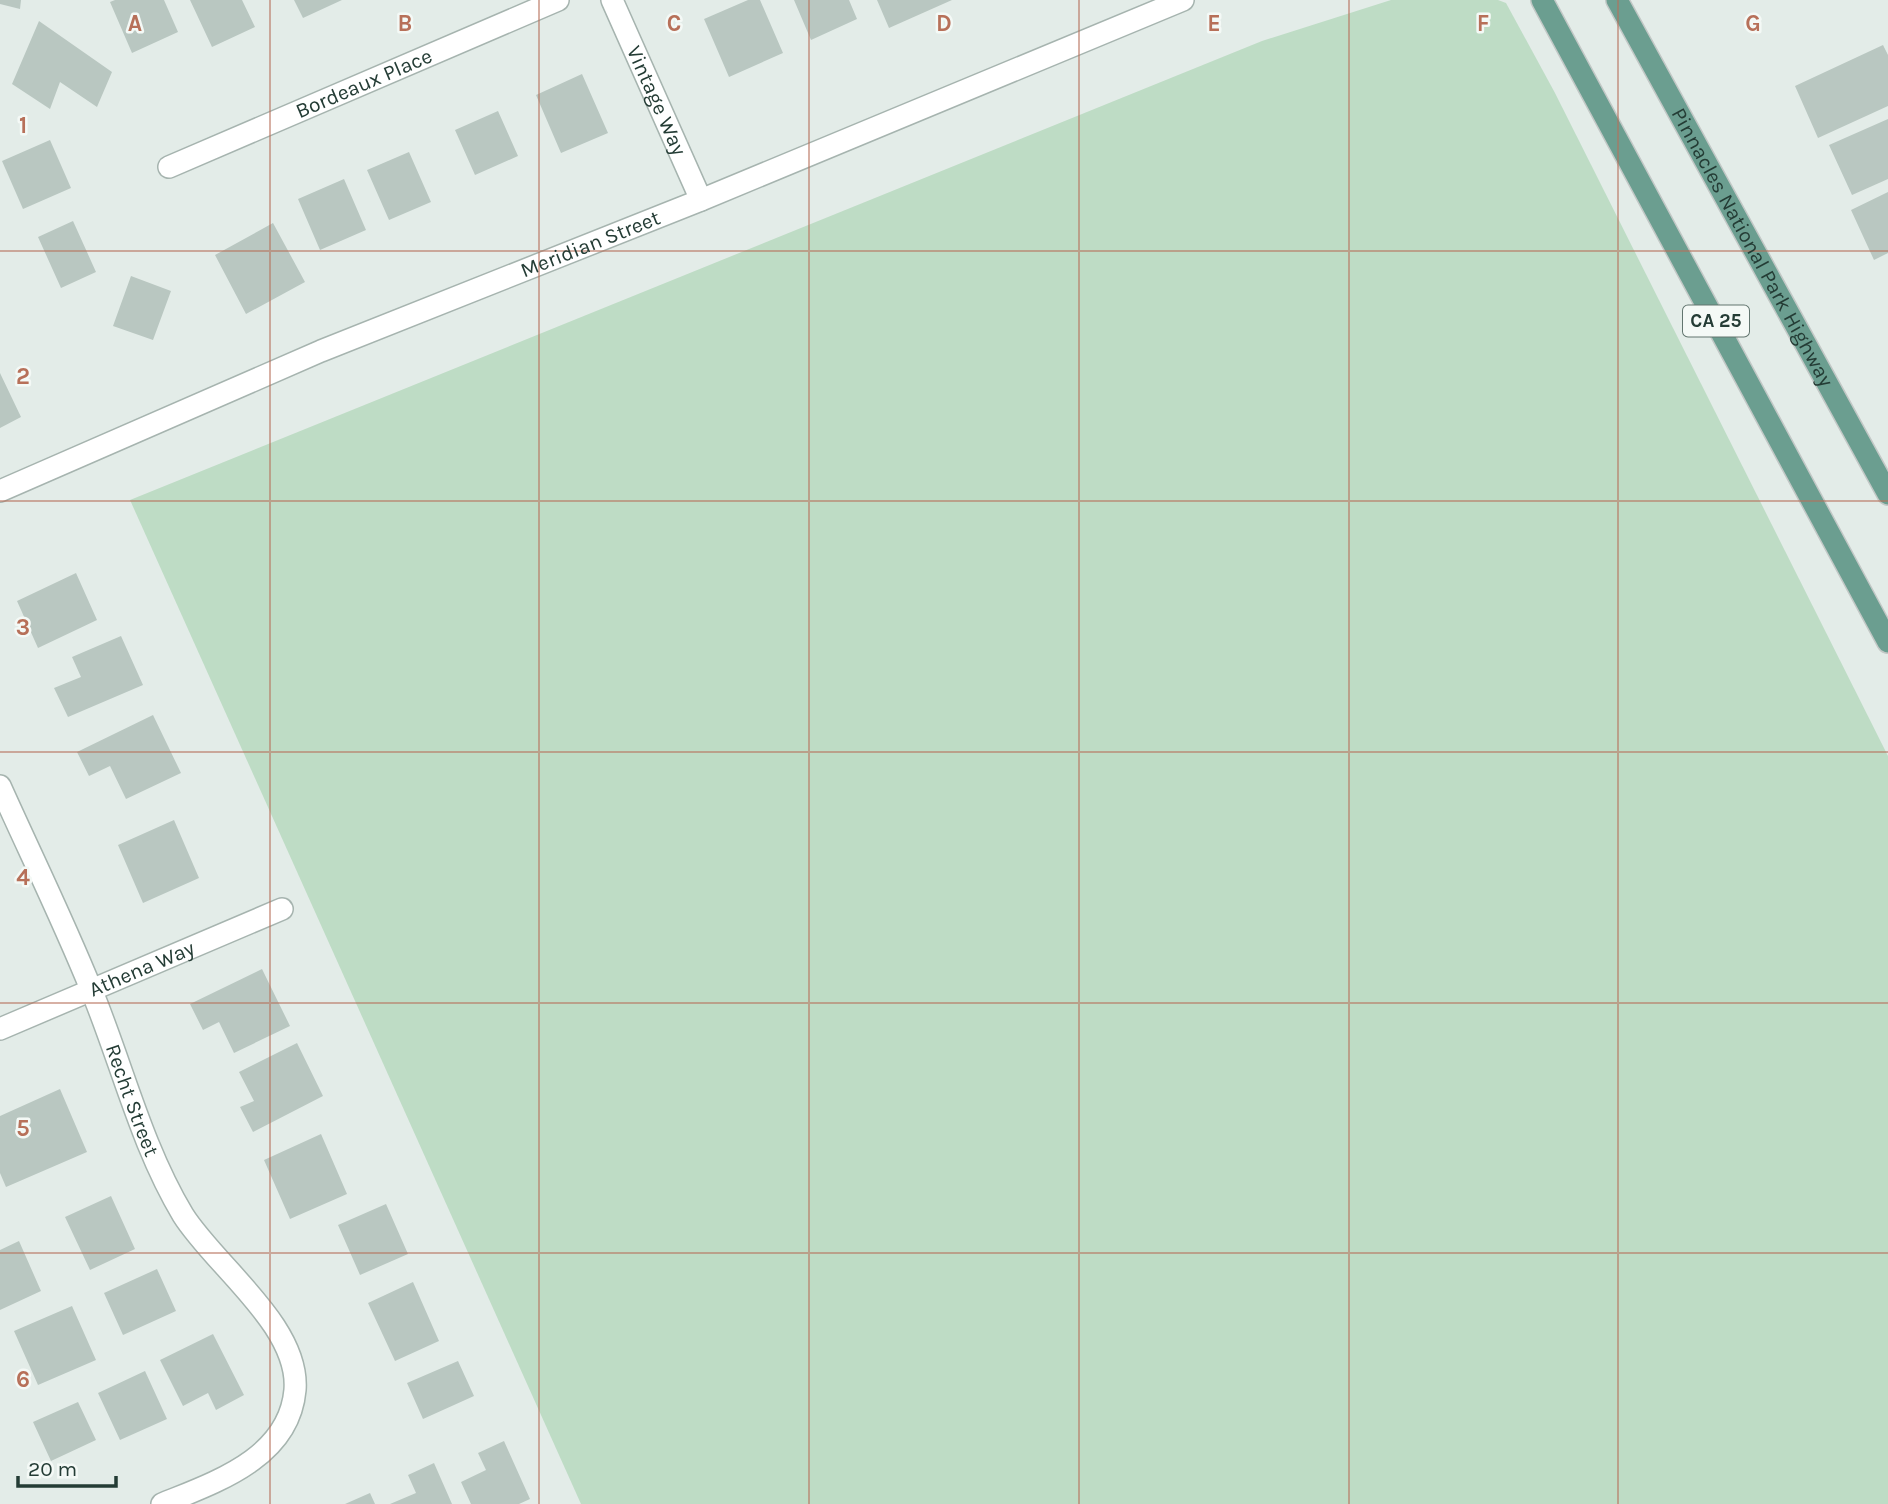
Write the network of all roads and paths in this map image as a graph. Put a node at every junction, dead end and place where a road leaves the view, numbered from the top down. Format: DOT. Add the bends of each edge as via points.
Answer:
graph roads {
  1 [pos="558,0"];
  2 [pos="612,0"];
  3 [pos="1183,0"];
  4 [pos="1542,0"];
  5 [pos="1617,0"];
  6 [pos="169,167"];
  7 [pos="701,200"];
  8 [pos="0,491"];
  9 [pos="1888,494"];
  10 [pos="1888,642"];
  11 [pos="0,786"];
  12 [pos="282,909"];
  13 [pos="91,989"];
  14 [pos="0,1029"];
  15 [pos="162,1504"];
  1 -- 6 [label="street, Bordeaux Place"];
  2 -- 7 [label="street, Vintage Way"];
  3 -- 7 [label="street, Meridian Street"];
  4 -- 10 [label="main road, CA 25"];
  5 -- 9 [label="main road, Pinnacles National Park Highway / CA 25"];
  7 -- 8 [label="street, Meridian Street" via="320,351"];
  11 -- 13 [label="street, Recht Street"];
  12 -- 13 [label="street, Athena Way"];
  13 -- 14 [label="street, Athena Way"];
  13 -- 15 [label="street, Recht Street" via="150,1150 171,1194 193,1228 274,1325 293,1364 295,1392 279,1433 261,1455 229,1476"];
}
